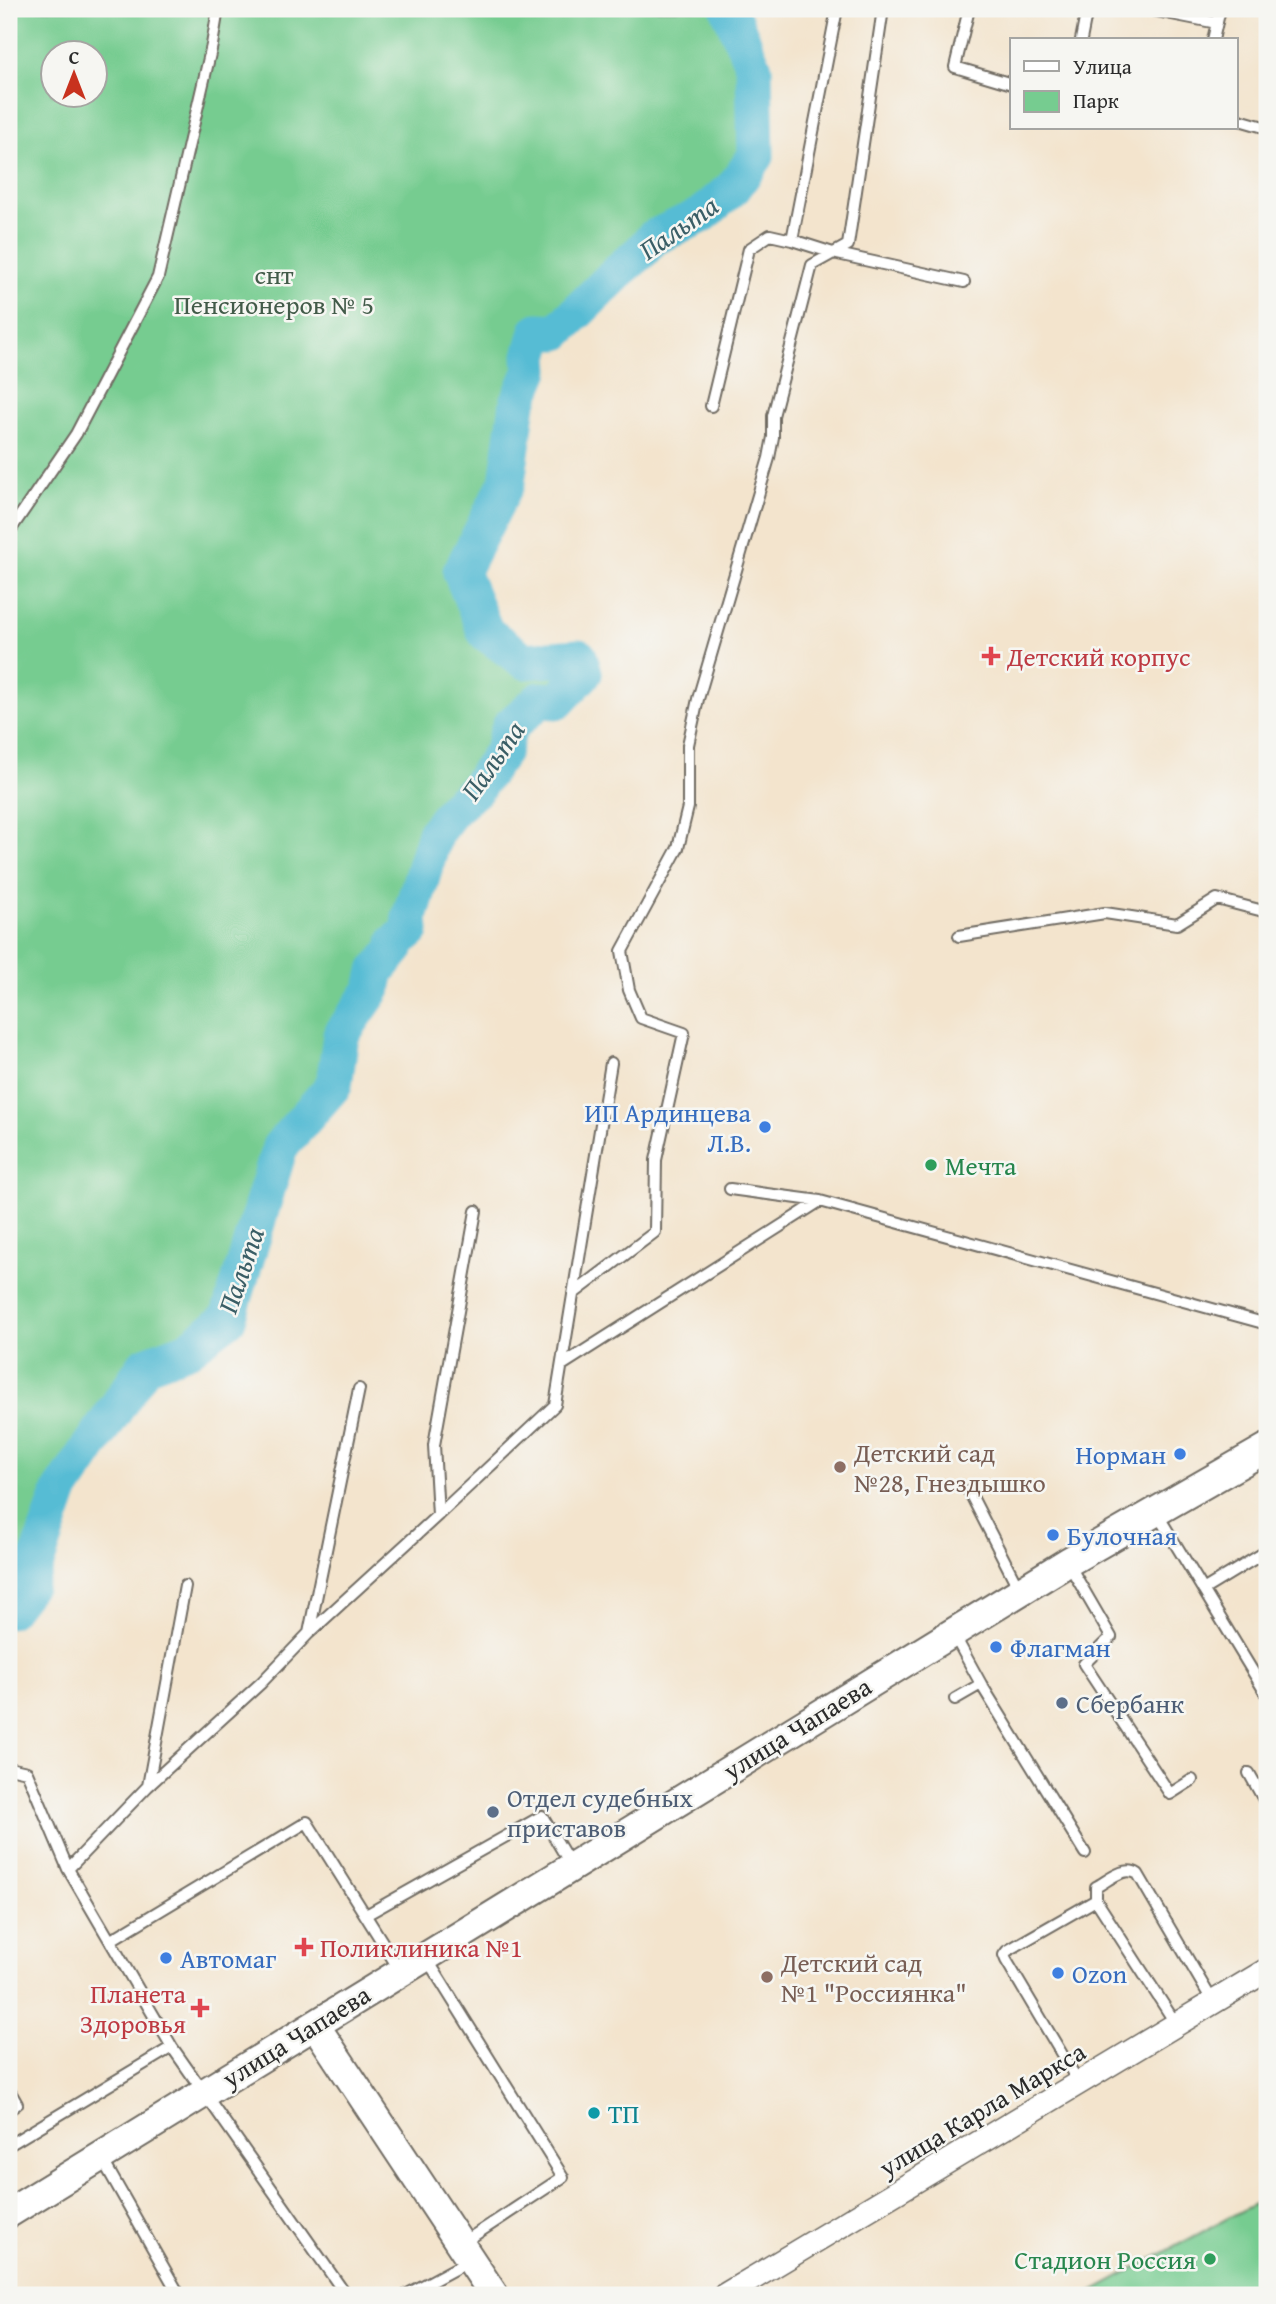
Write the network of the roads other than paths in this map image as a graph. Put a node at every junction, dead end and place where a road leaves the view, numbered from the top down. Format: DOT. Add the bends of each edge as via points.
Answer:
graph roads {
  1 [pos="218,9"];
  2 [pos="837,9"];
  3 [pos="883,9"];
  4 [pos="969,9"];
  5 [pos="1087,9"];
  6 [pos="1146,9"];
  7 [pos="1220,9"];
  8 [pos="1217,23"];
  9 [pos="1081,38"];
  10 [pos="1213,38"];
  11 [pos="1010,83"];
  12 [pos="1238,120"];
  13 [pos="1267,128"];
  14 [pos="792,240"];
  15 [pos="833,253"];
  16 [pos="964,282"];
  17 [pos="711,406"];
  18 [pos="9,532"];
  19 [pos="1267,912"];
  20 [pos="959,936"];
  21 [pos="611,1063"];
  22 [pos="730,1189"];
  23 [pos="820,1201"];
  24 [pos="475,1211"];
  25 [pos="573,1294"];
  26 [pos="1267,1324"];
  27 [pos="562,1365"];
  28 [pos="359,1389"];
  29 [pos="1267,1448"];
  30 [pos="969,1491"];
  31 [pos="1156,1512"];
  32 [pos="438,1515"];
  33 [pos="1267,1551"];
  34 [pos="1068,1562"];
  35 [pos="185,1586"];
  36 [pos="1203,1590"];
  37 [pos="1020,1591"];
  38 [pos="953,1632"];
  39 [pos="309,1633"];
  40 [pos="981,1684"];
  41 [pos="1267,1695"];
  42 [pos="955,1699"];
  43 [pos="9,1768"];
  44 [pos="1249,1773"];
  45 [pos="1192,1780"];
  46 [pos="148,1786"];
  47 [pos="1267,1805"];
  48 [pos="1085,1853"];
  49 [pos="572,1867"];
  50 [pos="68,1869"];
  51 [pos="1096,1899"];
  52 [pos="366,1915"];
  53 [pos="111,1940"];
  54 [pos="426,1957"];
  55 [pos="1267,1970"];
  56 [pos="401,1972"];
  57 [pos="1213,2002"];
  58 [pos="1176,2024"];
  59 [pos="316,2025"];
  60 [pos="172,2047"];
  61 [pos="1079,2083"];
  62 [pos="9,2090"];
  63 [pos="204,2093"];
  64 [pos="9,2110"];
  65 [pos="9,2145"];
  66 [pos="101,2157"];
  67 [pos="9,2214"];
  68 [pos="466,2252"];
  69 [pos="177,2291"];
  70 [pos="346,2295"];
  71 [pos="406,2295"];
  72 [pos="494,2295"];
  73 [pos="725,2295"];
  1 -- 18 [label="lane" via="158,277 76,434"];
  2 -- 14 [label="lane"];
  3 -- 15 [label="lane" via="848,245"];
  4 -- 11 [label="lane" via="955,67"];
  5 -- 9 [label="lane"];
  6 -- 8 [label="lane"];
  7 -- 8 [label="lane"];
  8 -- 10 [label="lane"];
  12 -- 13 [label="lane"];
  14 -- 15 [label="lane"];
  14 -- 17 [label="lane" via="770,235 748,249"];
  15 -- 16 [label="lane"];
  15 -- 25 [label="lane" via="812,265 773,416 769,458 698,699 688,745 688,807 678,848 622,951 628,990 641,1018 684,1033 656,1160 655,1232"];
  19 -- 20 [label="lane" via="1217,899 1177,924 1105,913"];
  21 -- 25 [label="lane"];
  22 -- 23 [label="lane"];
  23 -- 26 [label="lane"];
  23 -- 27 [label="lane"];
  24 -- 32 [label="lane" via="433,1445"];
  25 -- 27 [label="lane"];
  27 -- 32 [label="lane" via="555,1405"];
  28 -- 39 [label="lane"];
  29 -- 31 [label="street, улица Чапаева"];
  30 -- 37 [label="lane"];
  31 -- 34 [label="street, улица Чапаева"];
  31 -- 36 [label="lane"];
  32 -- 39 [label="lane"];
  33 -- 36 [label="lane"];
  34 -- 37 [label="street, улица Чапаева"];
  34 -- 45 [label="lane" via="1111,1637 1084,1664 1170,1794"];
  35 -- 46 [label="lane"];
  36 -- 41 [label="lane"];
  37 -- 38 [label="street, улица Чапаева"];
  38 -- 40 [label="lane"];
  38 -- 49 [label="street, улица Чапаева"];
  39 -- 46 [label="lane"];
  40 -- 42 [label="lane"];
  40 -- 48 [label="lane"];
  43 -- 50 [label="lane" via="27,1772"];
  44 -- 47 [label="lane"];
  46 -- 50 [label="lane"];
  49 -- 52 [label="lane" via="542,1815"];
  49 -- 54 [label="street, улица Чапаева"];
  50 -- 53 [label="lane"];
  51 -- 57 [label="lane" via="1096,1887 1124,1871 1138,1874"];
  51 -- 58 [label="lane"];
  51 -- 61 [label="lane" via="1004,1955"];
  52 -- 53 [label="lane" via="307,1822"];
  52 -- 56 [label="lane"];
  53 -- 60 [label="lane"];
  54 -- 56 [label="street, улица Чапаева"];
  54 -- 68 [label="lane" via="562,2177"];
  55 -- 57 [label="street, улица Карла Маркса"];
  56 -- 59 [label="street, улица Чапаева"];
  57 -- 58 [label="street, улица Карла Маркса"];
  58 -- 61 [label="street, улица Карла Маркса"];
  59 -- 63 [label="street, улица Чапаева"];
  59 -- 68 [label="street"];
  60 -- 63 [label="lane"];
  60 -- 65 [label="lane"];
  61 -- 73 [label="street, улица Карла Маркса"];
  62 -- 64 [label="lane" via="17,2104"];
  63 -- 66 [label="street, улица Чапаева"];
  63 -- 70 [label="lane"];
  66 -- 67 [label="street, улица Чапаева"];
  66 -- 69 [label="lane"];
  68 -- 71 [label="lane"];
  68 -- 72 [label="street"];
}
